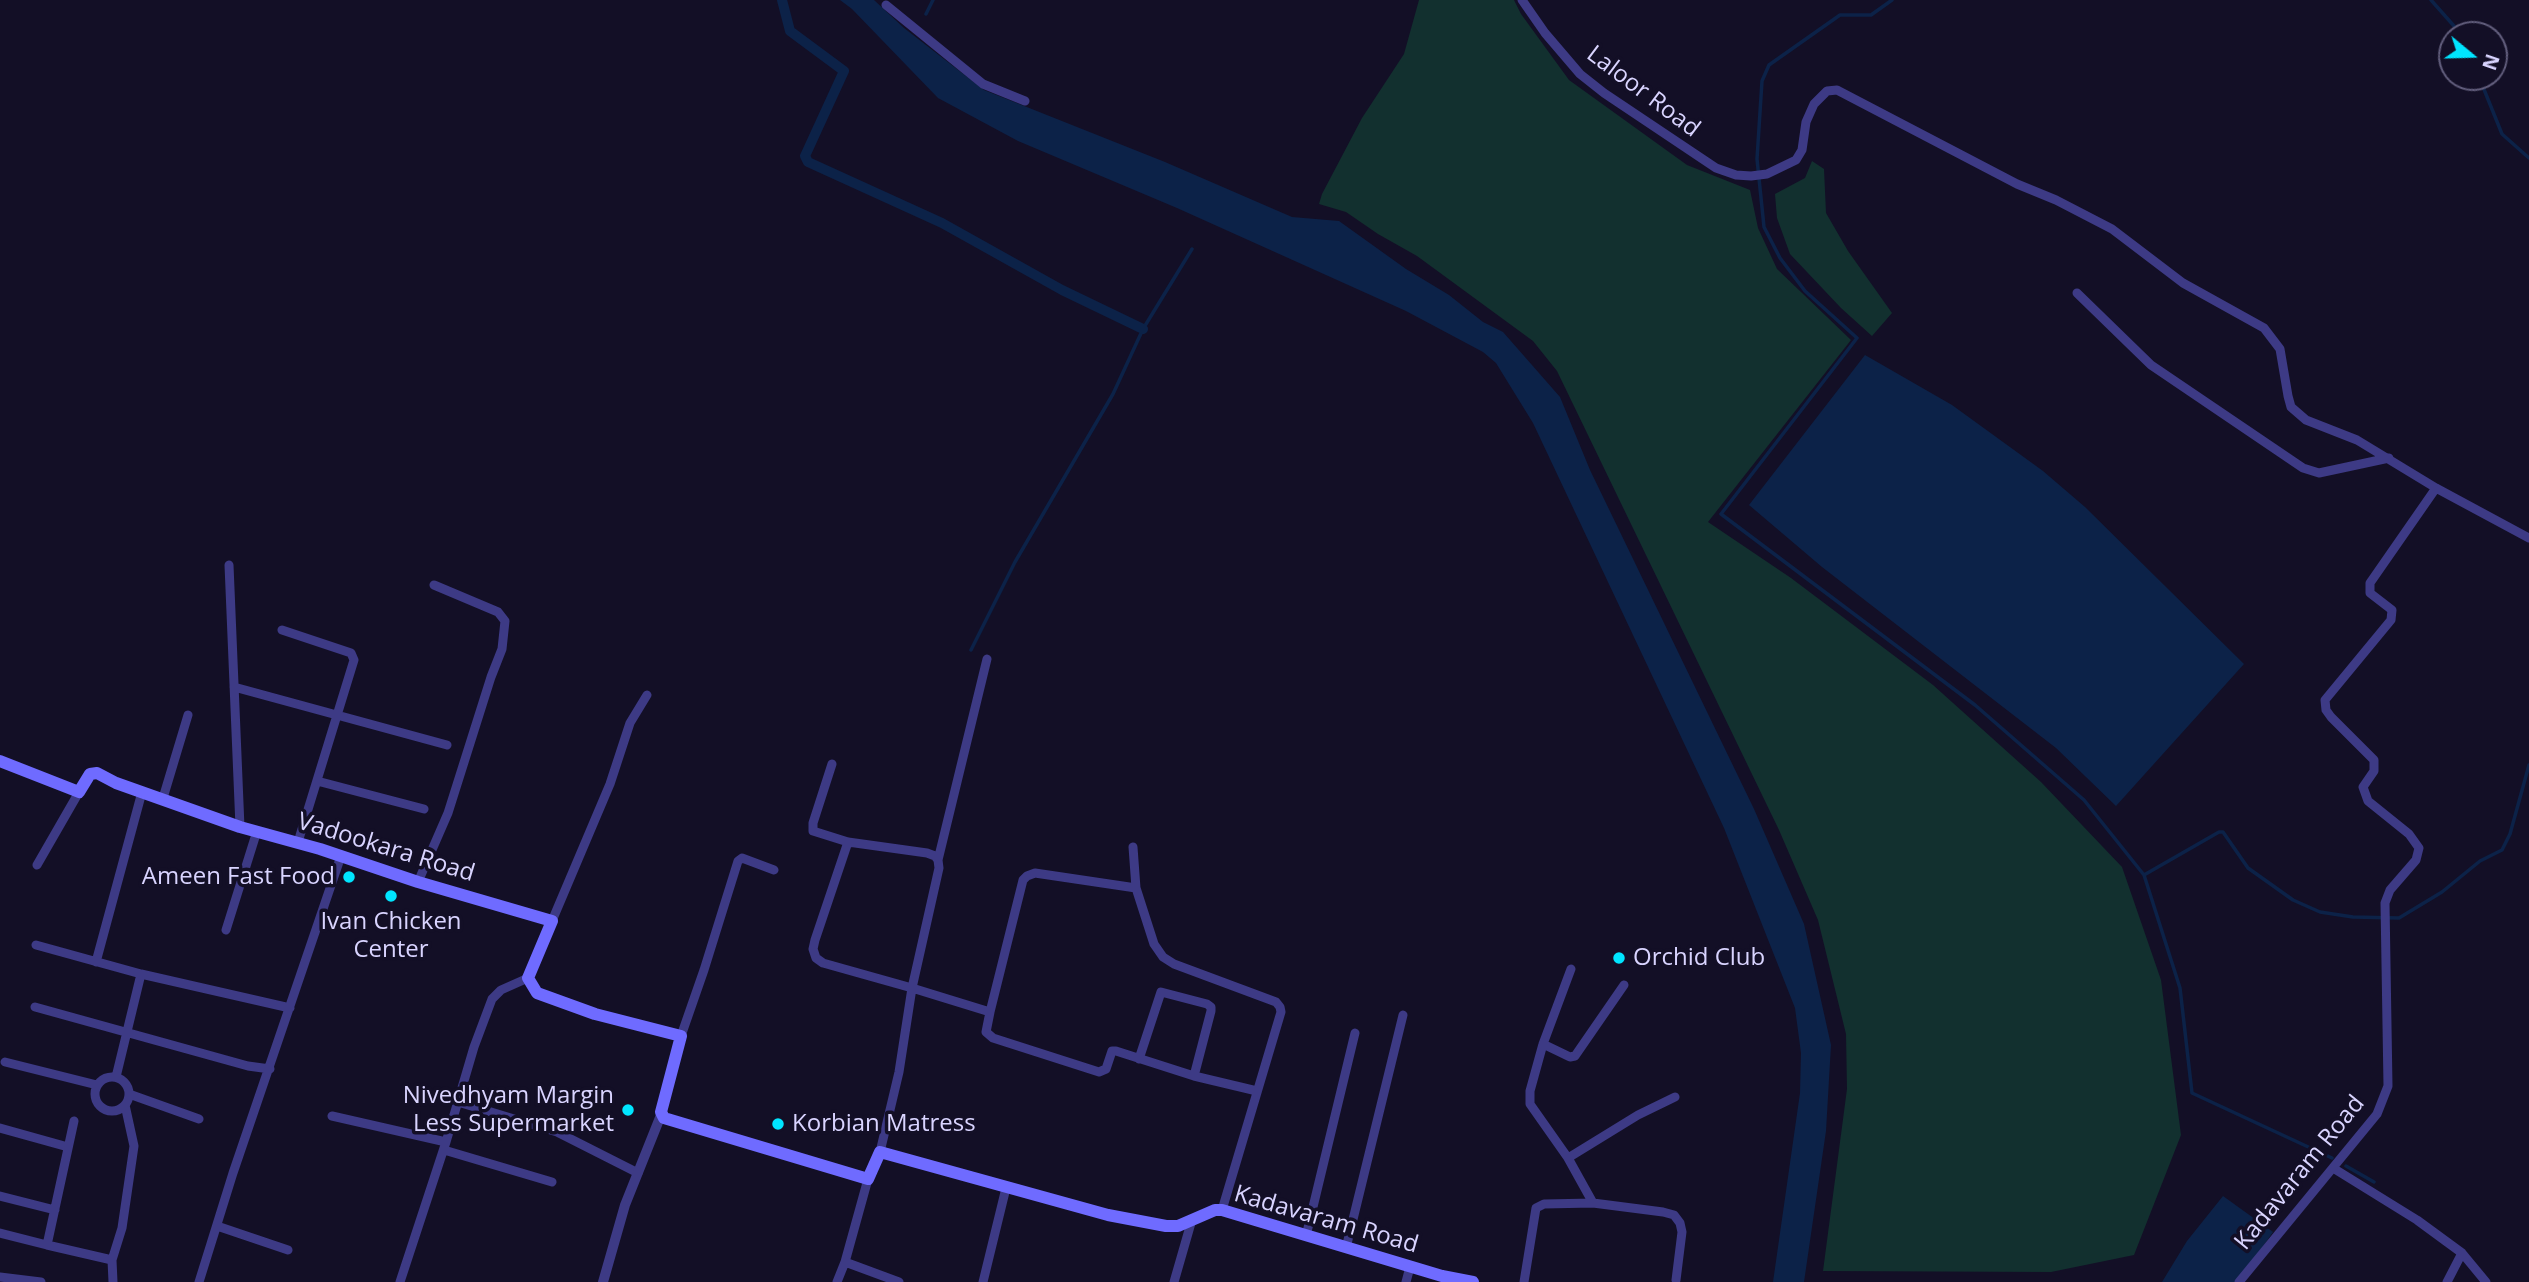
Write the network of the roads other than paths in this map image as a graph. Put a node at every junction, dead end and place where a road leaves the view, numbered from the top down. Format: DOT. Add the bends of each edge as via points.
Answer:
graph roads {
  1 [pos="1522,0"];
  2 [pos="886,5"];
  3 [pos="1025,101"];
  4 [pos="2077,293"];
  5 [pos="2389,458"];
  6 [pos="2436,488"];
  7 [pos="2529,538"];
  8 [pos="229,565"];
  9 [pos="434,585"];
  10 [pos="282,630"];
  11 [pos="987,659"];
  12 [pos="234,687"];
  13 [pos="646,695"];
  14 [pos="337,714"];
  15 [pos="188,715"];
  16 [pos="447,745"];
  17 [pos="0,761"];
  18 [pos="832,764"];
  19 [pos="317,781"];
  20 [pos="79,792"];
  21 [pos="142,792"];
  22 [pos="163,798"];
  23 [pos="424,809"];
  24 [pos="240,827"];
  25 [pos="257,831"];
  26 [pos="298,842"];
  27 [pos="848,842"];
  28 [pos="1133,847"];
  29 [pos="341,856"];
  30 [pos="938,860"];
  31 [pos="37,865"];
  32 [pos="774,870"];
  33 [pos="418,882"];
  34 [pos="1136,888"];
  35 [pos="552,921"];
  36 [pos="226,930"];
  37 [pos="36,945"];
  38 [pos="96,962"];
  39 [pos="1571,969"];
  40 [pos="141,974"];
  41 [pos="528,978"];
  42 [pos="1624,985"];
  43 [pos="912,988"];
  44 [pos="35,1007"];
  45 [pos="290,1008"];
  46 [pos="990,1012"];
  47 [pos="1404,1015"];
  48 [pos="128,1031"];
  49 [pos="1355,1033"];
  50 [pos="681,1036"];
  51 [pos="1543,1044"];
  52 [pos="1139,1059"];
  53 [pos="5,1062"];
  54 [pos="270,1069"];
  55 [pos="1194,1076"];
  56 [pos="116,1077"];
  57 [pos="97,1085"];
  58 [pos="1257,1091"];
  59 [pos="129,1094"];
  60 [pos="1675,1097"];
  61 [pos="458,1102"];
  62 [pos="125,1105"];
  63 [pos="661,1115"];
  64 [pos="332,1116"];
  65 [pos="199,1119"];
  66 [pos="74,1121"];
  67 [pos="0,1128"];
  68 [pos="445,1146"];
  69 [pos="68,1147"];
  70 [pos="880,1152"];
  71 [pos="1568,1158"];
  72 [pos="2333,1168"];
  73 [pos="638,1173"];
  74 [pos="868,1179"];
  75 [pos="552,1182"];
  76 [pos="1006,1188"];
  77 [pos="0,1196"];
  78 [pos="1592,1203"];
  79 [pos="55,1210"];
  80 [pos="1222,1210"];
  81 [pos="1191,1223"];
  82 [pos="217,1226"];
  83 [pos="0,1233"];
  84 [pos="1306,1236"];
  85 [pos="47,1245"];
  86 [pos="1346,1248"];
  87 [pos="288,1250"];
  88 [pos="2462,1253"];
  89 [pos="112,1260"];
  90 [pos="845,1262"];
  91 [pos="1410,1267"];
  92 [pos="0,1277"];
  93 [pos="1676,1280"];
  94 [pos="41,1282"];
  95 [pos="113,1282"];
  96 [pos="199,1282"];
  97 [pos="400,1282"];
  98 [pos="603,1282"];
  99 [pos="836,1282"];
  100 [pos="899,1282"];
  101 [pos="983,1282"];
  102 [pos="1174,1282"];
  103 [pos="1406,1282"];
  104 [pos="1473,1282"];
  105 [pos="1524,1282"];
  106 [pos="2239,1282"];
  107 [pos="2447,1282"];
  108 [pos="2486,1282"];
  1 -- 5 [label="street, Laloor Road" via="1580,74 1716,168 1751,176 1796,160 1814,104 1832,89 2112,229 2183,283 2264,328 2280,349 2291,407 2306,420"];
  2 -- 3 [label="street" via="983,84"];
  4 -- 5 [label="street" via="2151,365 2303,468 2319,473"];
  5 -- 6 [label="street"];
  6 -- 7 [label="street"];
  6 -- 72 [label="street, Kadavaram Road" via="2370,583 2370,593 2392,610 2391,620 2325,700 2326,710 2374,760 2374,771 2363,787 2368,801 2409,834 2419,848 2416,860 2389,890 2384,911 2388,1086 2377,1114"];
  8 -- 12 [label="street"];
  9 -- 33 [label="street" via="498,612 505,621 502,649 448,813"];
  10 -- 14 [label="street" via="354,656"];
  11 -- 30 [label="street"];
  12 -- 14 [label="street"];
  12 -- 24 [label="street"];
  13 -- 35 [label="street" via="630,723 610,784"];
  14 -- 16 [label="street"];
  14 -- 19 [label="street"];
  15 -- 22 [label="street"];
  17 -- 20 [label="main road"];
  18 -- 27 [label="street" via="813,831"];
  19 -- 23 [label="street"];
  19 -- 26 [label="street"];
  20 -- 21 [label="main road, Vadookara Road" via="90,774"];
  20 -- 31 [label="street"];
  21 -- 22 [label="main road, Vadookara Road"];
  21 -- 38 [label="street"];
  22 -- 24 [label="main road, Vadookara Road"];
  24 -- 25 [label="main road, Vadookara Road"];
  25 -- 26 [label="main road, Vadookara Road"];
  25 -- 36 [label="street"];
  26 -- 29 [label="main road, Vadookara Road"];
  27 -- 30 [label="street" via="927,853"];
  27 -- 43 [label="street" via="815,940 816,958"];
  28 -- 34 [label="street"];
  29 -- 33 [label="main road, Vadookara Road"];
  29 -- 45 [label="street"];
  30 -- 43 [label="street"];
  32 -- 50 [label="street" via="742,858 737,861"];
  33 -- 35 [label="main road, Vadookara Road"];
  34 -- 46 [label="street" via="1035,873 1027,876"];
  34 -- 58 [label="street" via="1154,944 1163,957 1280,1007"];
  35 -- 41 [label="main road"];
  37 -- 38 [label="street"];
  38 -- 40 [label="street"];
  39 -- 51 [label="street"];
  40 -- 45 [label="street"];
  40 -- 48 [label="street"];
  41 -- 50 [label="main road" via="537,993 595,1014"];
  41 -- 61 [label="street" via="500,990 492,999"];
  42 -- 51 [label="street" via="1575,1056"];
  43 -- 46 [label="street"];
  43 -- 70 [label="street"];
  44 -- 48 [label="street"];
  45 -- 54 [label="street"];
  46 -- 52 [label="street" via="986,1032 993,1038 1099,1072 1106,1069 1112,1051"];
  47 -- 86 [label="street"];
  48 -- 54 [label="street"];
  48 -- 56 [label="street"];
  49 -- 84 [label="street"];
  50 -- 63 [label="main road"];
  51 -- 71 [label="street" via="1530,1104"];
  52 -- 55 [label="street"];
  52 -- 55 [label="street" via="1161,992 1207,1004 1211,1010"];
  53 -- 57 [label="street"];
  54 -- 82 [label="street"];
  55 -- 58 [label="street"];
  56 -- 57 [label="street" via="105,1077"];
  56 -- 59 [label="street" via="126,1083"];
  57 -- 62 [label="street" via="94,1096 99,1107 110,1111"];
  58 -- 80 [label="street"];
  59 -- 62 [label="street"];
  59 -- 65 [label="street"];
  60 -- 71 [label="street"];
  61 -- 68 [label="street"];
  61 -- 73 [label="street" via="557,1132"];
  62 -- 89 [label="street" via="134,1146 122,1228"];
  63 -- 73 [label="street"];
  63 -- 74 [label="main road"];
  64 -- 68 [label="street"];
  66 -- 69 [label="street"];
  67 -- 69 [label="street"];
  68 -- 75 [label="street"];
  68 -- 97 [label="street"];
  69 -- 79 [label="street"];
  70 -- 74 [label="main road"];
  70 -- 76 [label="main road, Kadavaram Road"];
  71 -- 78 [label="street"];
  72 -- 88 [label="street"];
  72 -- 106 [label="street, Kadavaram Road"];
  73 -- 98 [label="street"];
  74 -- 90 [label="street"];
  76 -- 81 [label="main road, Kadavaram Road" via="1166,1226"];
  76 -- 101 [label="street"];
  77 -- 79 [label="street"];
  78 -- 93 [label="street" via="1674,1215 1682,1232"];
  78 -- 105 [label="street" via="1536,1208"];
  79 -- 85 [label="street"];
  80 -- 81 [label="main road, Kadavaram Road"];
  80 -- 84 [label="main road, Kadavaram Road"];
  81 -- 102 [label="street"];
  82 -- 87 [label="street"];
  82 -- 96 [label="street"];
  83 -- 85 [label="street"];
  84 -- 86 [label="main road, Kadavaram Road"];
  85 -- 89 [label="street"];
  86 -- 91 [label="main road, Kadavaram Road"];
  88 -- 107 [label="street"];
  88 -- 108 [label="street"];
  89 -- 95 [label="street"];
  90 -- 99 [label="street"];
  90 -- 100 [label="street"];
  91 -- 103 [label="street"];
  91 -- 104 [label="main road, Kadavaram Road"];
  92 -- 94 [label="street"];
}
